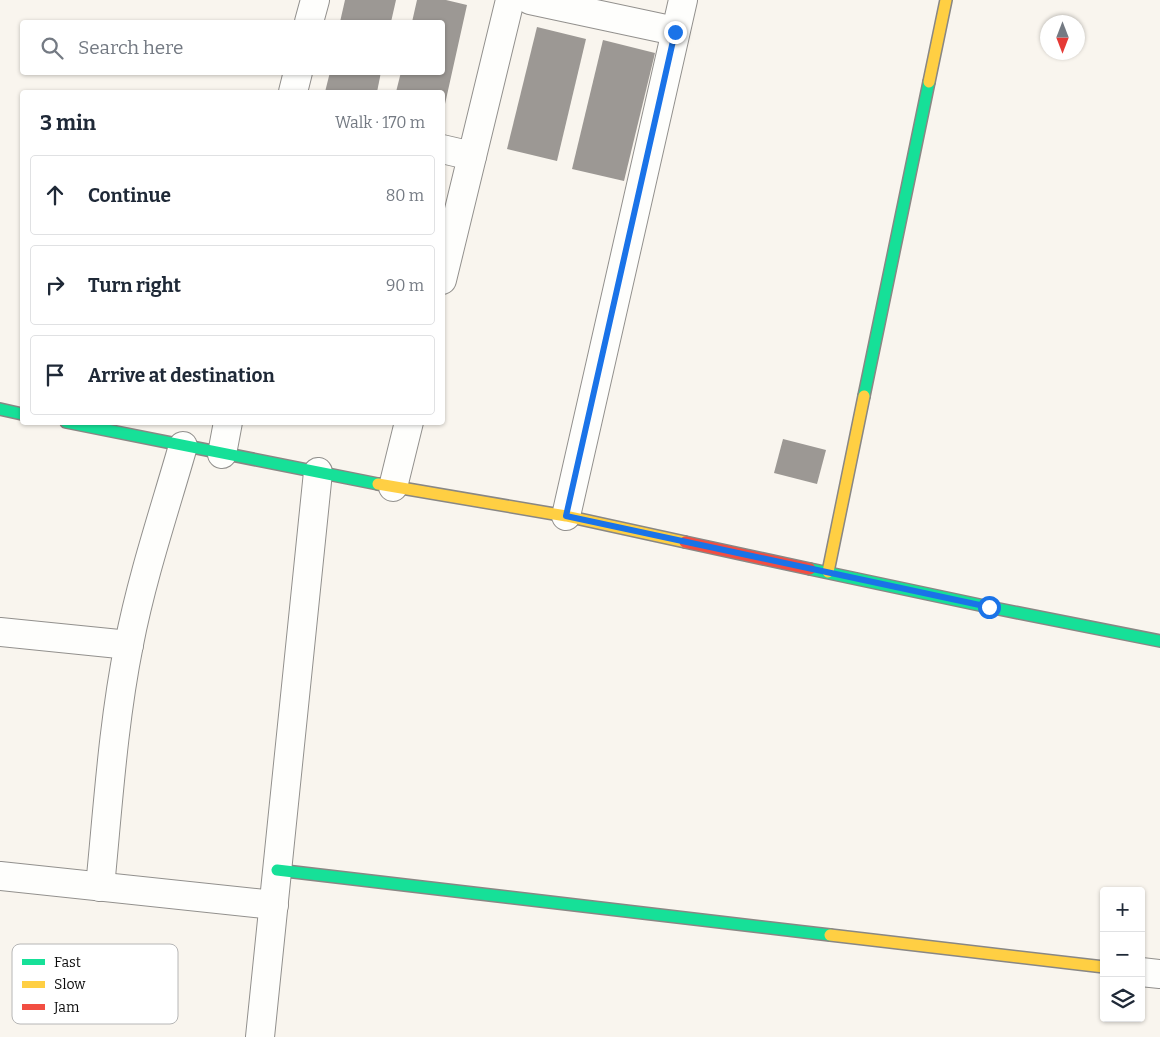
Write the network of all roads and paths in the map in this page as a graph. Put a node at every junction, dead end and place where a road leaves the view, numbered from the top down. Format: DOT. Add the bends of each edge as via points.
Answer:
graph roads {
  1 [pos="315,0"];
  2 [pos="510,0"];
  3 [pos="530,0"];
  4 [pos="683,0"];
  5 [pos="946,0"];
  6 [pos="310,20"];
  7 [pos="675,32"];
  8 [pos="297,75"];
  9 [pos="294,90"];
  10 [pos="445,150"];
  11 [pos="472,156"];
  12 [pos="445,268"];
  13 [pos="0,409"];
  14 [pos="20,414"];
  15 [pos="81,425"];
  16 [pos="227,425"];
  17 [pos="407,425"];
  18 [pos="183,446"];
  19 [pos="222,454"];
  20 [pos="318,472"];
  21 [pos="393,487"];
  22 [pos="566,516"];
  23 [pos="828,572"];
  24 [pos="0,632"];
  25 [pos="1160,641"];
  26 [pos="129,645"];
  27 [pos="277,870"];
  28 [pos="0,876"];
  29 [pos="100,886"];
  30 [pos="274,905"];
  31 [pos="1100,967"];
  32 [pos="1145,972"];
  33 [pos="1160,974"];
  34 [pos="260,1037"];
  1 -- 6 [label="street"];
  2 -- 11 [label="street"];
  3 -- 7 [label="street"];
  4 -- 7 [label="street"];
  5 -- 23 [label="street"];
  7 -- 22 [label="street"];
  8 -- 9 [label="street"];
  10 -- 11 [label="street"];
  11 -- 12 [label="street"];
  13 -- 14 [label="street"];
  15 -- 18 [label="street"];
  16 -- 19 [label="street"];
  17 -- 21 [label="street"];
  18 -- 19 [label="street"];
  18 -- 26 [label="street" via="150,557"];
  19 -- 20 [label="street"];
  20 -- 21 [label="street"];
  20 -- 27 [label="street"];
  21 -- 22 [label="street"];
  22 -- 23 [label="street"];
  23 -- 25 [label="street"];
  24 -- 26 [label="street"];
  26 -- 29 [label="street" via="115,737"];
  27 -- 30 [label="street"];
  27 -- 31 [label="street"];
  28 -- 29 [label="street"];
  29 -- 30 [label="street"];
  30 -- 34 [label="street"];
  32 -- 33 [label="street"];
}
